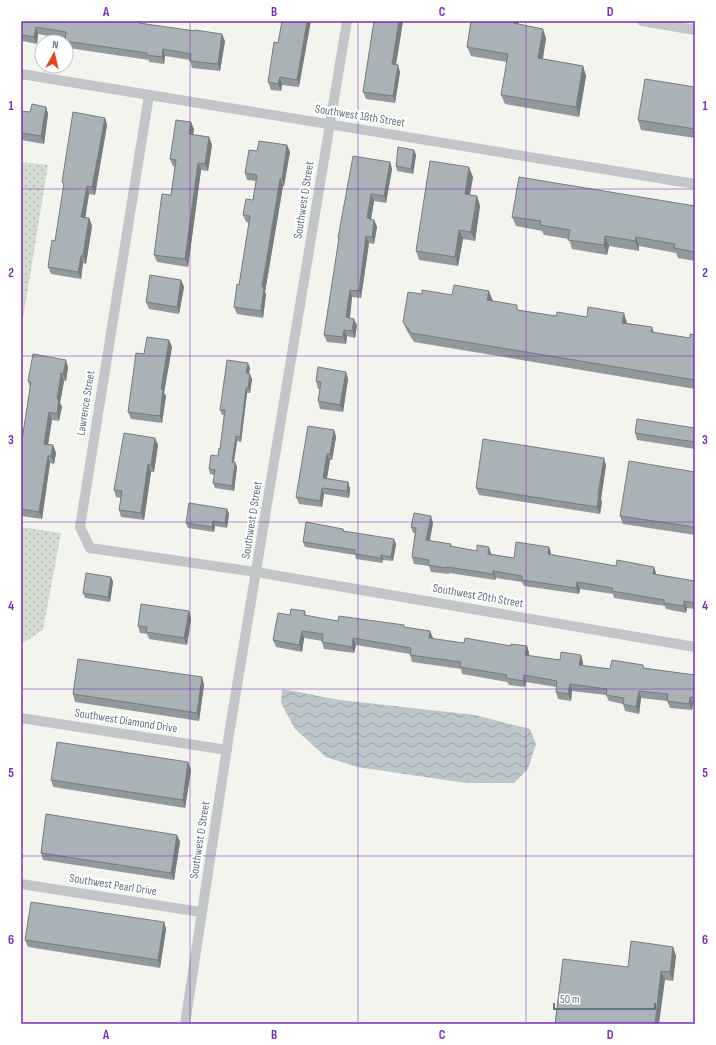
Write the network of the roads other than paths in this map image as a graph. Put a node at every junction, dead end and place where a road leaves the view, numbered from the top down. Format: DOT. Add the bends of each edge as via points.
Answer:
graph roads {
  1 [pos="347,21"];
  2 [pos="642,21"];
  3 [pos="695,30"];
  4 [pos="21,74"];
  5 [pos="149,95"];
  6 [pos="330,124"];
  7 [pos="695,184"];
  8 [pos="256,572"];
  9 [pos="695,647"];
  10 [pos="21,718"];
  11 [pos="227,750"];
  12 [pos="21,884"];
  13 [pos="201,912"];
  14 [pos="185,1024"];
  1 -- 6 [label="street, Southwest D Street"];
  2 -- 3 [label="street"];
  4 -- 5 [label="street, Southwest 18th Street"];
  5 -- 6 [label="street, Southwest 18th Street"];
  5 -- 8 [label="street, Lawrence Street" via="80,526 90,548"];
  6 -- 7 [label="street, Southwest 18th Street"];
  6 -- 8 [label="street, Southwest D Street"];
  8 -- 9 [label="street, Southwest 20th Street"];
  8 -- 11 [label="street, Southwest D Street"];
  10 -- 11 [label="street, Southwest Diamond Drive"];
  11 -- 13 [label="street, Southwest D Street"];
  12 -- 13 [label="street, Southwest Pearl Drive"];
  13 -- 14 [label="street, Southwest D Street"];
}
